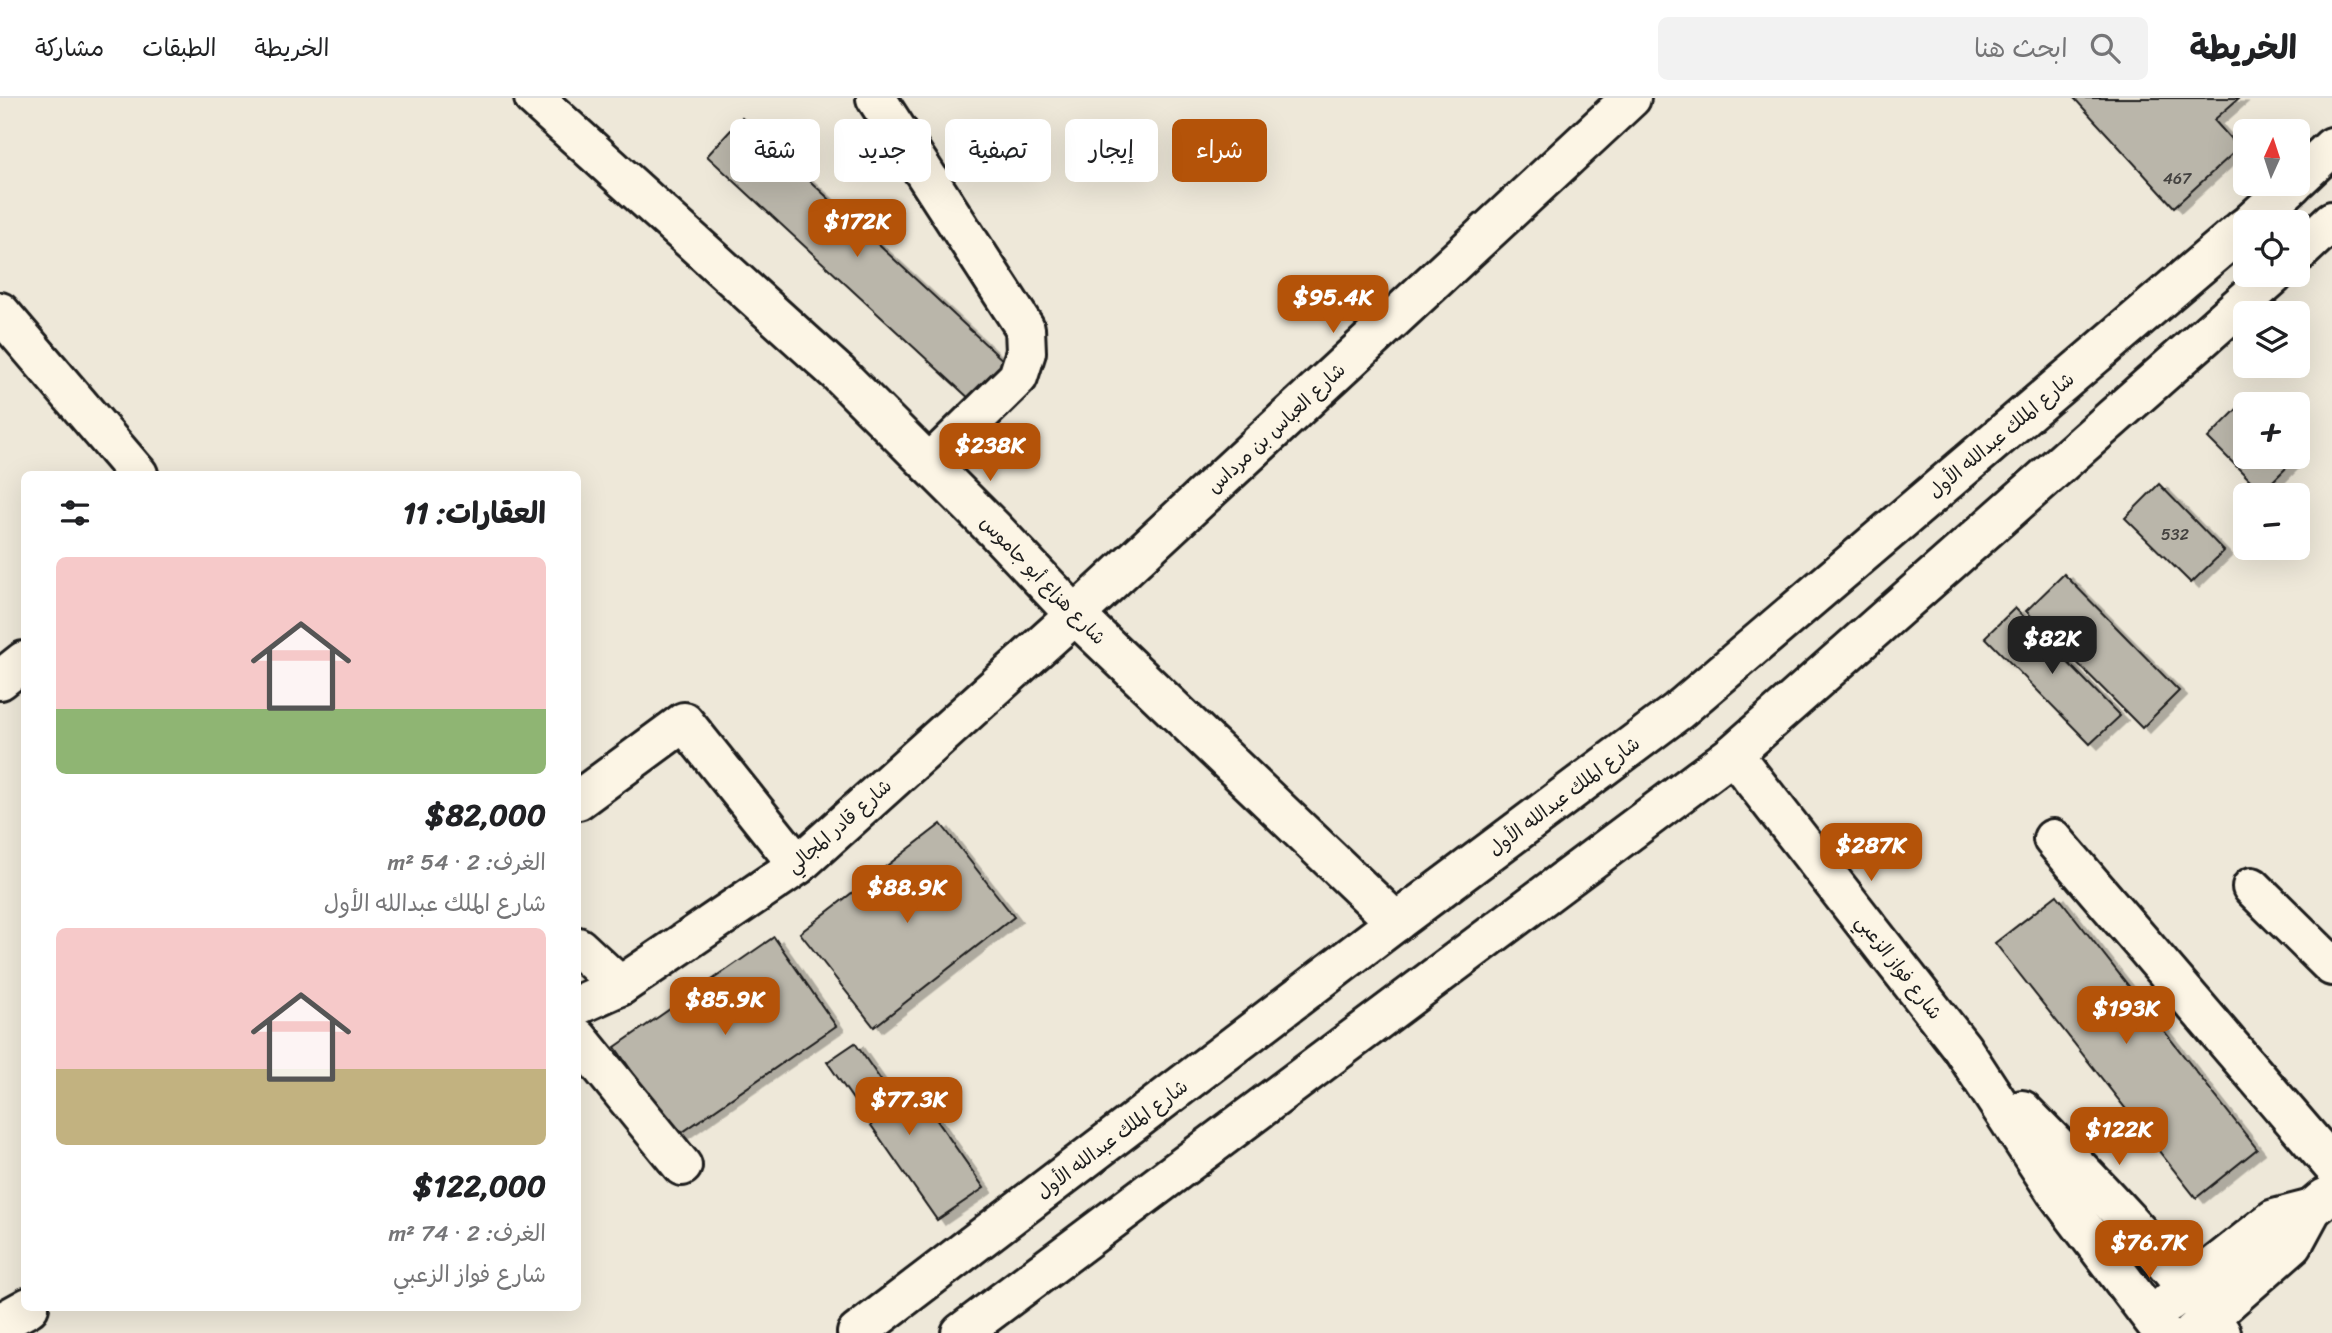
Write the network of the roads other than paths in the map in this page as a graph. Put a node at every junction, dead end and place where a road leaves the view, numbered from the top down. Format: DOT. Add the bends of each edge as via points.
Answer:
graph roads {
  1 [pos="534,98"];
  2 [pos="876,98"];
  3 [pos="1631,98"];
  4 [pos="2332,147"];
  5 [pos="2310,168"];
  6 [pos="2280,196"];
  7 [pos="2264,210"];
  8 [pos="2332,221"];
  9 [pos="2233,237"];
  10 [pos="2310,242"];
  11 [pos="2260,287"];
  12 [pos="0,313"];
  13 [pos="929,464"];
  14 [pos="135,471"];
  15 [pos="1075,615"];
  16 [pos="21,663"];
  17 [pos="0,680"];
  18 [pos="1733,754"];
  19 [pos="581,798"];
  20 [pos="2053,839"];
  21 [pos="799,864"];
  22 [pos="2252,887"];
  23 [pos="1396,922"];
  24 [pos="581,950"];
  25 [pos="2332,966"];
  26 [pos="621,986"];
  27 [pos="581,1004"];
  28 [pos="581,1042"];
  29 [pos="1962,1048"];
  30 [pos="2332,1165"];
  31 [pos="682,1166"];
  32 [pos="2322,1201"];
  33 [pos="2187,1286"];
  34 [pos="22,1311"];
  35 [pos="0,1323"];
  36 [pos="2150,1328"];
  37 [pos="2208,1328"];
  38 [pos="857,1333"];
  39 [pos="961,1333"];
  1 -- 13 [label="street, شارع هزاع أبو جاموس" via="838,373"];
  2 -- 13 [label="street" via="1025,328 1026,352 1018,377"];
  3 -- 15 [label="street, شارع العباس بن مرداس"];
  4 -- 5 [label="street"];
  6 -- 7 [label="street"];
  8 -- 10 [label="street"];
  9 -- 23 [label="street, شارع الملك عبدالله الأول" via="1678,710"];
  11 -- 18 [label="street"];
  12 -- 14 [label="street"];
  13 -- 15 [label="street, شارع هزاع أبو جاموس"];
  15 -- 21 [label="street, شارع قادر المجالي"];
  15 -- 23 [label="street, شارع هزاع أبو جاموس"];
  16 -- 17 [label="street"];
  18 -- 29 [label="street, شارع فواز الزعبي"];
  18 -- 39 [label="street"];
  19 -- 21 [label="street" via="684,722"];
  20 -- 30 [label="street"];
  21 -- 26 [label="street, شارع قادر المجالي"];
  22 -- 25 [label="street"];
  23 -- 38 [label="street, شارع الملك عبدالله الأول"];
  24 -- 26 [label="street"];
  26 -- 27 [label="street, شارع قادر المجالي"];
  28 -- 31 [label="street"];
  29 -- 33 [label="street, شارع فواز الزعبي"];
  29 -- 36 [label="street, شارع فواز الزعبي"];
  32 -- 33 [label="street" via="2274,1219"];
  32 -- 37 [label="street" via="2293,1244"];
  33 -- 36 [label="street"];
  33 -- 37 [label="street, شارع فواز الزعبي"];
  34 -- 35 [label="street"];
}
